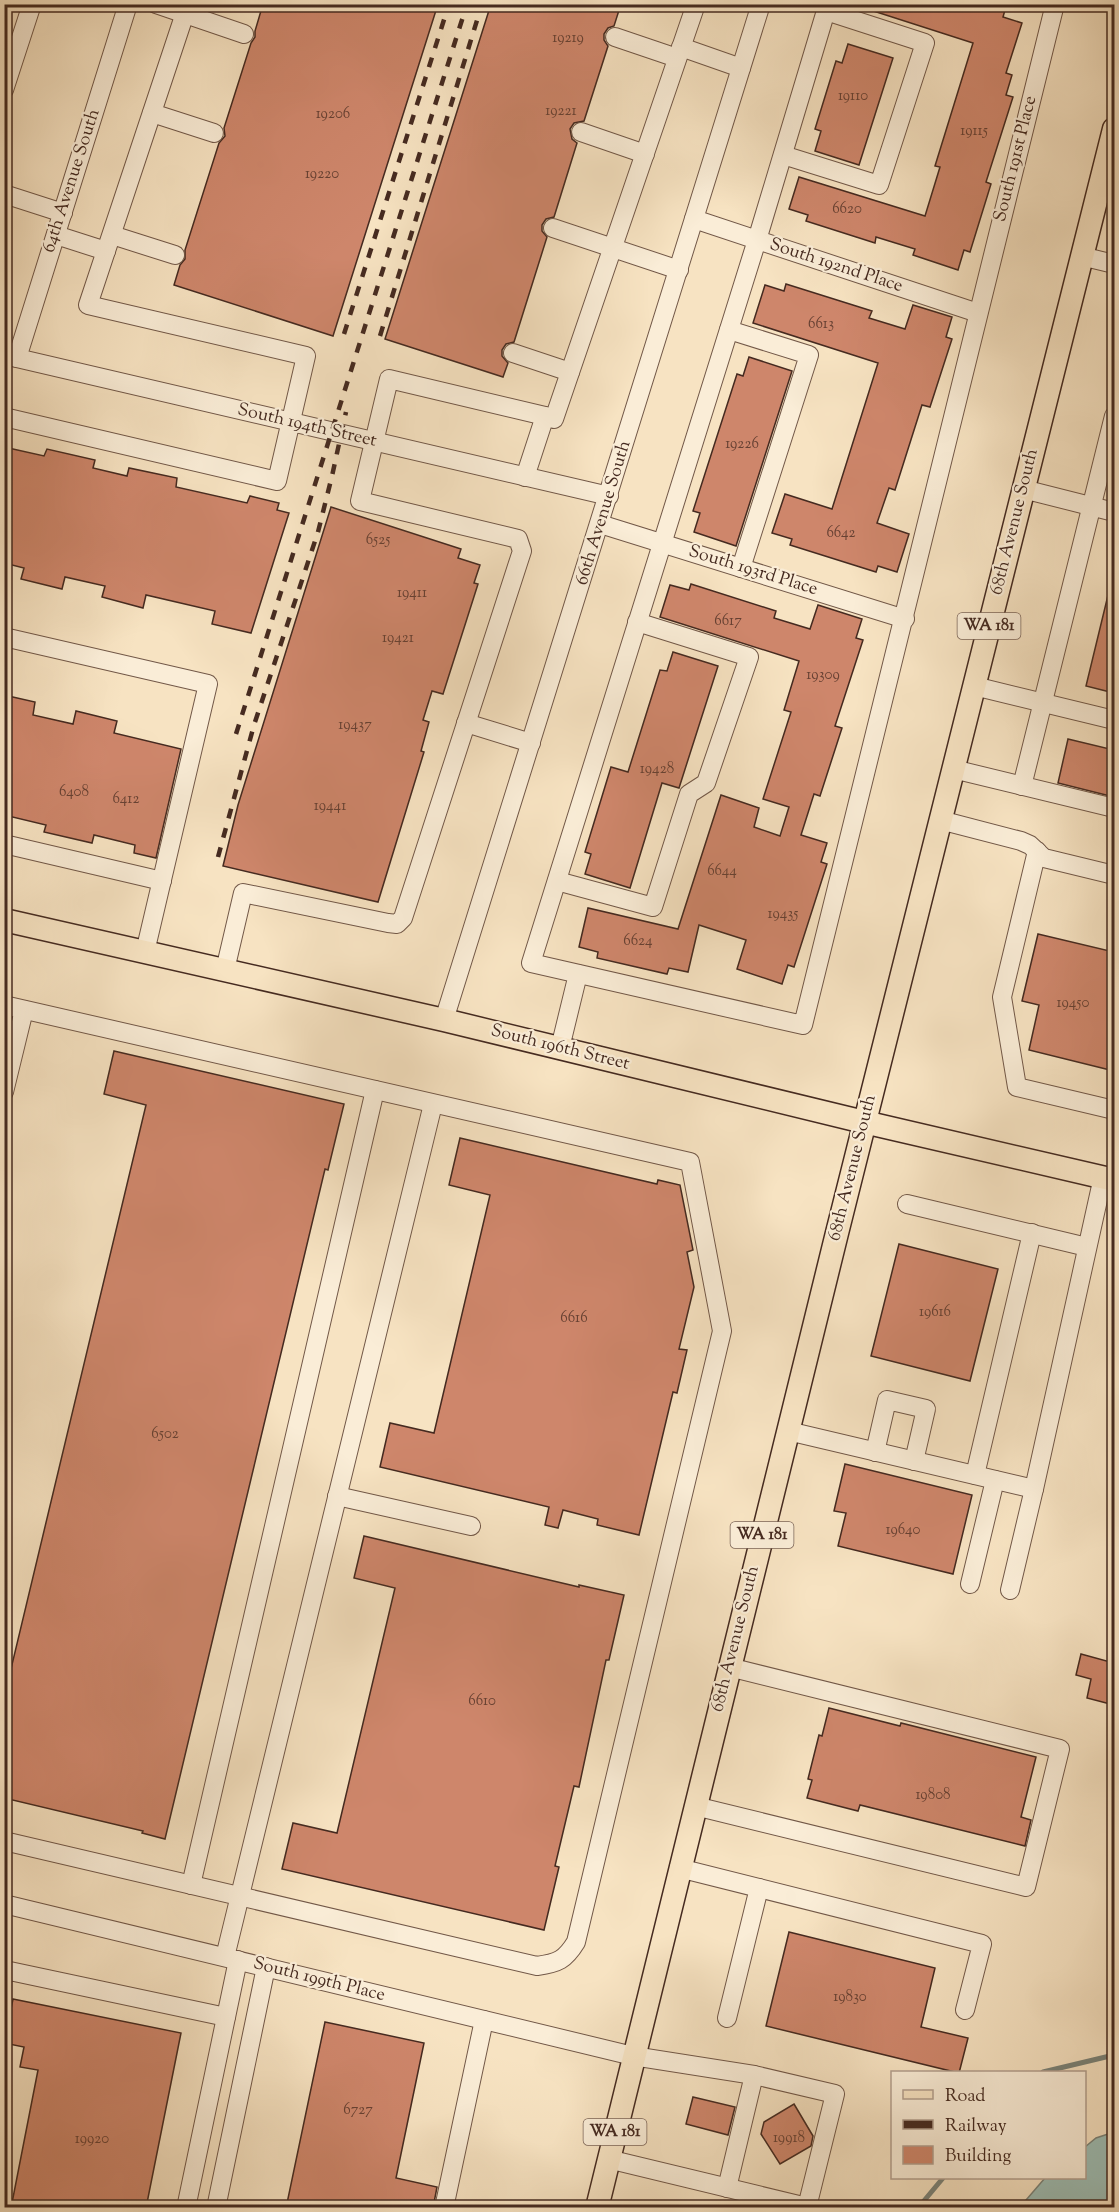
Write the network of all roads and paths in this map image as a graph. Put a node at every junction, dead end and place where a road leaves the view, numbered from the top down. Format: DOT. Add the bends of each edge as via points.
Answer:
graph roads {
  1 [pos="32,4"];
  2 [pos="128,4"];
  3 [pos="156,4"];
  4 [pos="696,4"];
  5 [pos="760,4"];
  6 [pos="1055,4"];
  7 [pos="827,8"];
  8 [pos="186,9"];
  9 [pos="244,34"];
  10 [pos="615,37"];
  11 [pos="679,53"];
  12 [pos="741,68"];
  13 [pos="4,90"];
  14 [pos="152,113"];
  15 [pos="1114,129"];
  16 [pos="581,132"];
  17 [pos="214,133"];
  18 [pos="645,154"];
  19 [pos="783,155"];
  20 [pos="4,194"];
  21 [pos="63,213"];
  22 [pos="694,219"];
  23 [pos="553,228"];
  24 [pos="56,235"];
  25 [pos="757,240"];
  26 [pos="109,243"];
  27 [pos="613,248"];
  28 [pos="175,255"];
  29 [pos="1081,256"];
  30 [pos="1114,264"];
  31 [pos="679,270"];
  32 [pos="978,313"];
  33 [pos="729,330"];
  34 [pos="513,353"];
  35 [pos="11,357"];
  36 [pos="570,372"];
  37 [pos="545,416"];
  38 [pos="1114,416"];
  39 [pos="4,417"];
  40 [pos="291,422"];
  41 [pos="374,442"];
  42 [pos="525,477"];
  43 [pos="1023,489"];
  44 [pos="609,496"];
  45 [pos="1092,506"];
  46 [pos="1114,512"];
  47 [pos="600,524"];
  48 [pos="661,543"];
  49 [pos="741,568"];
  50 [pos="905,619"];
  51 [pos="637,621"];
  52 [pos="4,637"];
  53 [pos="974,686"];
  54 [pos="1043,702"];
  55 [pos="1114,720"];
  56 [pos="466,723"];
  57 [pos="531,743"];
  58 [pos="953,769"];
  59 [pos="1023,786"];
  60 [pos="1114,808"];
  61 [pos="940,820"];
  62 [pos="4,844"];
  63 [pos="1037,851"];
  64 [pos="1114,875"];
  65 [pos="162,881"];
  66 [pos="557,881"];
  67 [pos="4,920"];
  68 [pos="145,952"];
  69 [pos="225,970"];
  70 [pos="578,974"];
  71 [pos="4,1005"];
  72 [pos="24,1010"];
  73 [pos="444,1020"];
  74 [pos="560,1048"];
  75 [pos="375,1090"];
  76 [pos="4,1092"];
  77 [pos="433,1104"];
  78 [pos="1114,1110"];
  79 [pos="864,1122"];
  80 [pos="1108,1179"];
  81 [pos="907,1204"];
  82 [pos="1032,1233"];
  83 [pos="1087,1247"];
  84 [pos="788,1431"];
  85 [pos="875,1452"];
  86 [pos="914,1461"];
  87 [pos="975,1475"];
  88 [pos="995,1480"];
  89 [pos="1034,1489"];
  90 [pos="337,1496"];
  91 [pos="471,1526"];
  92 [pos="970,1584"];
  93 [pos="1010,1590"];
  94 [pos="729,1667"];
  95 [pos="695,1806"];
  96 [pos="4,1841"];
  97 [pos="679,1868"];
  98 [pos="191,1885"];
  99 [pos="759,1888"];
  100 [pos="240,1896"];
  101 [pos="4,1904"];
  102 [pos="231,1959"];
  103 [pos="266,1967"];
  104 [pos="4,1973"];
  105 [pos="966,2010"];
  106 [pos="226,2017"];
  107 [pos="727,2018"];
  108 [pos="484,2020"];
  109 [pos="633,2056"];
  110 [pos="754,2074"];
  111 [pos="608,2159"];
  112 [pos="727,2188"];
  113 [pos="186,2208"];
  114 [pos="216,2208"];
  115 [pos="444,2208"];
  116 [pos="597,2208"];
  1 -- 13 [label="street"];
  2 -- 21 [label="street, 64th Avenue South"];
  3 -- 8 [label="street"];
  4 -- 11 [label="street"];
  5 -- 12 [label="street, 66th Avenue South"];
  6 -- 32 [label="street, South 191st Place"];
  7 -- 19 [label="street"];
  7 -- 19 [label="street" via="925,43 879,185"];
  8 -- 9 [label="street"];
  8 -- 14 [label="street"];
  10 -- 11 [label="street"];
  11 -- 12 [label="street"];
  11 -- 18 [label="street"];
  12 -- 22 [label="street, 66th Avenue South"];
  14 -- 17 [label="street"];
  14 -- 26 [label="street"];
  15 -- 29 [label="main road, 68th Avenue South / WA 181"];
  16 -- 18 [label="street"];
  18 -- 27 [label="street"];
  19 -- 25 [label="street"];
  20 -- 21 [label="street"];
  21 -- 24 [label="street, 64th Avenue South"];
  22 -- 25 [label="street, South 192nd Place"];
  22 -- 31 [label="street, 66th Avenue South"];
  23 -- 27 [label="street"];
  24 -- 26 [label="street"];
  24 -- 35 [label="street, 64th Avenue South"];
  25 -- 32 [label="street, South 192nd Place"];
  25 -- 33 [label="street"];
  26 -- 28 [label="street"];
  26 -- 40 [label="street" via="88,305 306,356"];
  27 -- 31 [label="street"];
  27 -- 36 [label="street"];
  29 -- 30 [label="street"];
  29 -- 43 [label="main road, 68th Avenue South / WA 181"];
  31 -- 44 [label="street, 66th Avenue South"];
  32 -- 50 [label="street, South 191st Place"];
  33 -- 48 [label="street"];
  33 -- 49 [label="street" via="809,356"];
  34 -- 36 [label="street"];
  35 -- 40 [label="street, South 194th Street"];
  36 -- 37 [label="street" via="554,419"];
  37 -- 41 [label="street" via="389,379"];
  37 -- 42 [label="street"];
  38 -- 45 [label="street"];
  39 -- 40 [label="street" via="277,481"];
  40 -- 41 [label="street, South 194th Street"];
  41 -- 42 [label="street, South 194th Street"];
  41 -- 56 [label="street" via="360,501 518,539 522,551"];
  42 -- 44 [label="street, South 194th Street"];
  43 -- 45 [label="street"];
  43 -- 53 [label="main road, 68th Avenue South / WA 181"];
  44 -- 47 [label="street, 66th Avenue South"];
  45 -- 46 [label="street"];
  45 -- 54 [label="street"];
  47 -- 48 [label="street, South 193rd Place"];
  47 -- 57 [label="street, 66th Avenue South"];
  48 -- 49 [label="street, South 193rd Place"];
  48 -- 51 [label="street"];
  49 -- 50 [label="street, South 193rd Place"];
  50 -- 70 [label="street, South 191st Place" via="803,1025"];
  51 -- 66 [label="street"];
  51 -- 66 [label="street" via="749,657 706,783 689,794 653,907"];
  52 -- 65 [label="street" via="208,684"];
  53 -- 54 [label="street"];
  53 -- 58 [label="main road, 68th Avenue South / WA 181"];
  54 -- 55 [label="street"];
  54 -- 59 [label="street"];
  56 -- 57 [label="street"];
  56 -- 69 [label="street" via="403,918 397,924 388,923 243,893"];
  57 -- 73 [label="street, 66th Avenue South"];
  58 -- 59 [label="street"];
  58 -- 61 [label="main road, 68th Avenue South / WA 181"];
  59 -- 60 [label="street"];
  61 -- 63 [label="street" via="1021,841"];
  61 -- 79 [label="main road, 68th Avenue South / WA 181"];
  62 -- 65 [label="street"];
  63 -- 64 [label="street" via="1044,858"];
  63 -- 78 [label="street" via="1002,997 1017,1088"];
  65 -- 68 [label="street"];
  66 -- 70 [label="street" via="531,963"];
  67 -- 68 [label="main road, South 196th Street"];
  68 -- 69 [label="main road, South 196th Street"];
  69 -- 73 [label="main road, South 196th Street"];
  70 -- 74 [label="street"];
  71 -- 72 [label="street"];
  72 -- 75 [label="street"];
  72 -- 76 [label="street"];
  73 -- 74 [label="main road, South 196th Street"];
  74 -- 79 [label="main road, South 196th Street"];
  75 -- 77 [label="street"];
  75 -- 98 [label="street"];
  77 -- 90 [label="street"];
  77 -- 100 [label="street" via="690,1162 722,1331 579,1930 568,1955 554,1964 537,1966"];
  79 -- 80 [label="main road, South 196th Street"];
  79 -- 84 [label="main road, 68th Avenue South / WA 181"];
  80 -- 83 [label="street"];
  81 -- 82 [label="street"];
  82 -- 83 [label="street"];
  82 -- 87 [label="street"];
  83 -- 89 [label="street"];
  84 -- 85 [label="street"];
  84 -- 94 [label="main road, 68th Avenue South / WA 181"];
  85 -- 86 [label="street"];
  85 -- 86 [label="street" via="888,1400 926,1409"];
  86 -- 87 [label="street"];
  87 -- 88 [label="street"];
  88 -- 89 [label="street"];
  88 -- 92 [label="street"];
  89 -- 93 [label="street"];
  90 -- 91 [label="street"];
  90 -- 100 [label="street"];
  94 -- 95 [label="main road, 68th Avenue South / WA 181"];
  94 -- 95 [label="street" via="1060,1749 1052,1784 1026,1887"];
  95 -- 97 [label="main road, 68th Avenue South / WA 181"];
  96 -- 98 [label="street"];
  97 -- 99 [label="street"];
  97 -- 109 [label="main road, 68th Avenue South / WA 181"];
  98 -- 100 [label="street"];
  99 -- 105 [label="street" via="982,1944"];
  99 -- 107 [label="street"];
  100 -- 102 [label="street"];
  101 -- 102 [label="street, South 199th Place"];
  102 -- 103 [label="street, South 199th Place"];
  102 -- 106 [label="street"];
  103 -- 108 [label="street, South 199th Place"];
  103 -- 114 [label="street"];
  104 -- 106 [label="street" via="5,1970"];
  106 -- 113 [label="street"];
  108 -- 109 [label="street, South 199th Place"];
  108 -- 115 [label="street"];
  109 -- 110 [label="street, South 199th Place"];
  109 -- 111 [label="main road, 68th Avenue South / WA 181"];
  110 -- 112 [label="street"];
  110 -- 112 [label="street, South 199th Place" via="835,2094 807,2207"];
  111 -- 112 [label="street"];
  111 -- 116 [label="main road, 68th Avenue South / WA 181"];
}
